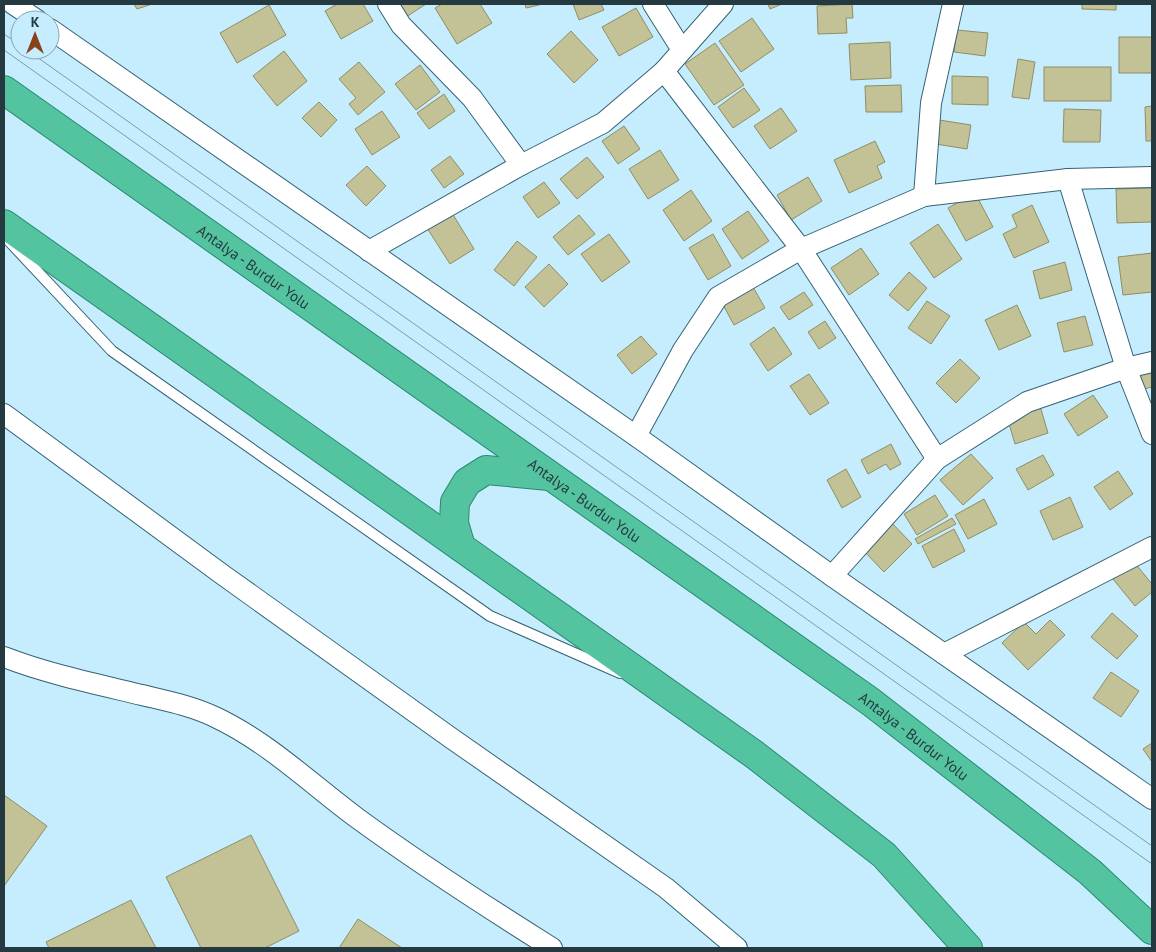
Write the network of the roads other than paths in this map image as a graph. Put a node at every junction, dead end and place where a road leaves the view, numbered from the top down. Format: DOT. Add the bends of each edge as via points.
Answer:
graph roads {
  1 [pos="388,4"];
  2 [pos="653,4"];
  3 [pos="723,4"];
  4 [pos="953,4"];
  5 [pos="60,36"];
  6 [pos="682,50"];
  7 [pos="664,71"];
  8 [pos="4,90"];
  9 [pos="521,165"];
  10 [pos="1152,177"];
  11 [pos="1068,180"];
  12 [pos="924,196"];
  13 [pos="4,224"];
  14 [pos="4,236"];
  15 [pos="801,249"];
  16 [pos="369,251"];
  17 [pos="1152,362"];
  18 [pos="1126,368"];
  19 [pos="4,414"];
  20 [pos="1152,434"];
  21 [pos="636,436"];
  22 [pos="937,460"];
  23 [pos="550,476"];
  24 [pos="461,547"];
  25 [pos="1152,547"];
  26 [pos="832,576"];
  27 [pos="944,654"];
  28 [pos="4,657"];
  29 [pos="671,696"];
  30 [pos="1152,799"];
  31 [pos="1152,930"];
  32 [pos="552,948"];
  33 [pos="737,948"];
  34 [pos="968,948"];
  1 -- 9 [label="street" via="402,25 472,98"];
  2 -- 6 [label="street"];
  3 -- 6 [label="street"];
  4 -- 12 [label="street" via="931,103"];
  5 -- 16 [label="street"];
  6 -- 7 [label="street"];
  7 -- 9 [label="street" via="603,124"];
  7 -- 15 [label="street"];
  8 -- 23 [label="highway, Antalya - Burdur Yolu"];
  9 -- 16 [label="street"];
  10 -- 11 [label="street"];
  11 -- 12 [label="street"];
  11 -- 18 [label="street"];
  12 -- 15 [label="street"];
  13 -- 24 [label="highway"];
  14 -- 29 [label="lane" via="112,351 490,616"];
  15 -- 21 [label="street" via="718,297 683,350"];
  15 -- 22 [label="street"];
  16 -- 21 [label="street"];
  17 -- 18 [label="street"];
  18 -- 20 [label="street"];
  18 -- 22 [label="street" via="1027,402"];
  19 -- 33 [label="street" via="223,576 666,888"];
  21 -- 26 [label="street"];
  22 -- 26 [label="street"];
  23 -- 24 [label="highway" via="486,470 467,482 455,502 454,523"];
  23 -- 31 [label="highway, Antalya - Burdur Yolu" via="871,702 1090,872"];
  24 -- 29 [label="highway"];
  25 -- 27 [label="street"];
  26 -- 27 [label="street"];
  27 -- 30 [label="street"];
  28 -- 32 [label="street" via="50,672 184,705 241,730 400,850"];
  29 -- 34 [label="highway" via="755,755 884,856"];
}
